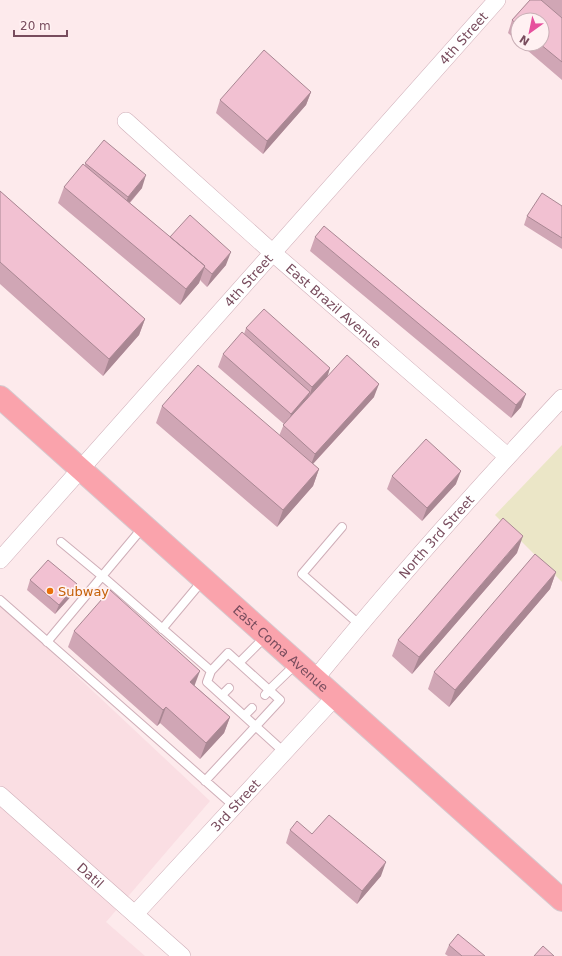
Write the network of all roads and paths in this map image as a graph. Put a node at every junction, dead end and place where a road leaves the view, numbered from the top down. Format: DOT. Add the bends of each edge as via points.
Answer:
graph roads {
  1 [pos="497,0"];
  2 [pos="126,121"];
  3 [pos="273,253"];
  4 [pos="0,397"];
  5 [pos="562,398"];
  6 [pos="507,456"];
  7 [pos="81,469"];
  8 [pos="144,526"];
  9 [pos="342,527"];
  10 [pos="61,542"];
  11 [pos="0,560"];
  12 [pos="102,576"];
  13 [pos="204,579"];
  14 [pos="0,600"];
  15 [pos="360,625"];
  16 [pos="162,628"];
  17 [pos="266,635"];
  18 [pos="47,642"];
  19 [pos="297,662"];
  20 [pos="239,664"];
  21 [pos="211,671"];
  22 [pos="315,679"];
  23 [pos="229,688"];
  24 [pos="267,692"];
  25 [pos="222,695"];
  26 [pos="335,697"];
  27 [pos="252,708"];
  28 [pos="245,715"];
  29 [pos="257,726"];
  30 [pos="284,752"];
  31 [pos="205,781"];
  32 [pos="0,795"];
  33 [pos="234,806"];
  34 [pos="562,900"];
  35 [pos="134,914"];
  36 [pos="182,956"];
  1 -- 3 [label="street, 4th Street"];
  2 -- 3 [label="street, East Brazil Avenue"];
  3 -- 6 [label="street, East Brazil Avenue"];
  3 -- 7 [label="street, 4th Street"];
  4 -- 7 [label="main road, East Coma Avenue"];
  5 -- 6 [label="street, North 3rd Street"];
  6 -- 15 [label="street, North 3rd Street"];
  7 -- 8 [label="main road, East Coma Avenue"];
  7 -- 11 [label="street, 4th Street"];
  8 -- 12 [label="lane"];
  8 -- 13 [label="main road, East Coma Avenue"];
  9 -- 15 [label="lane" via="302,574"];
  10 -- 12 [label="lane"];
  12 -- 16 [label="lane"];
  12 -- 18 [label="lane"];
  13 -- 16 [label="lane"];
  13 -- 17 [label="main road, East Coma Avenue"];
  14 -- 18 [label="lane"];
  15 -- 22 [label="street, North 3rd Street"];
  16 -- 21 [label="lane"];
  17 -- 19 [label="main road, East Coma Avenue"];
  17 -- 20 [label="lane"];
  18 -- 31 [label="lane"];
  19 -- 22 [label="main road, East Coma Avenue"];
  19 -- 24 [label="lane"];
  20 -- 21 [label="lane" via="228,653"];
  20 -- 24 [label="lane"];
  21 -- 25 [label="lane" via="207,682"];
  22 -- 26 [label="main road, East Coma Avenue"];
  23 -- 25 [label="lane"];
  24 -- 29 [label="lane" via="280,700"];
  25 -- 28 [label="lane"];
  26 -- 30 [label="street, 3rd Street"];
  26 -- 34 [label="main road, East Coma Avenue"];
  27 -- 28 [label="lane"];
  28 -- 29 [label="lane"];
  29 -- 30 [label="lane"];
  29 -- 31 [label="lane"];
  30 -- 33 [label="street, 3rd Street"];
  31 -- 33 [label="lane"];
  32 -- 35 [label="street, Datil"];
  33 -- 35 [label="street, 3rd Street"];
  35 -- 36 [label="street, Datil"];
}
